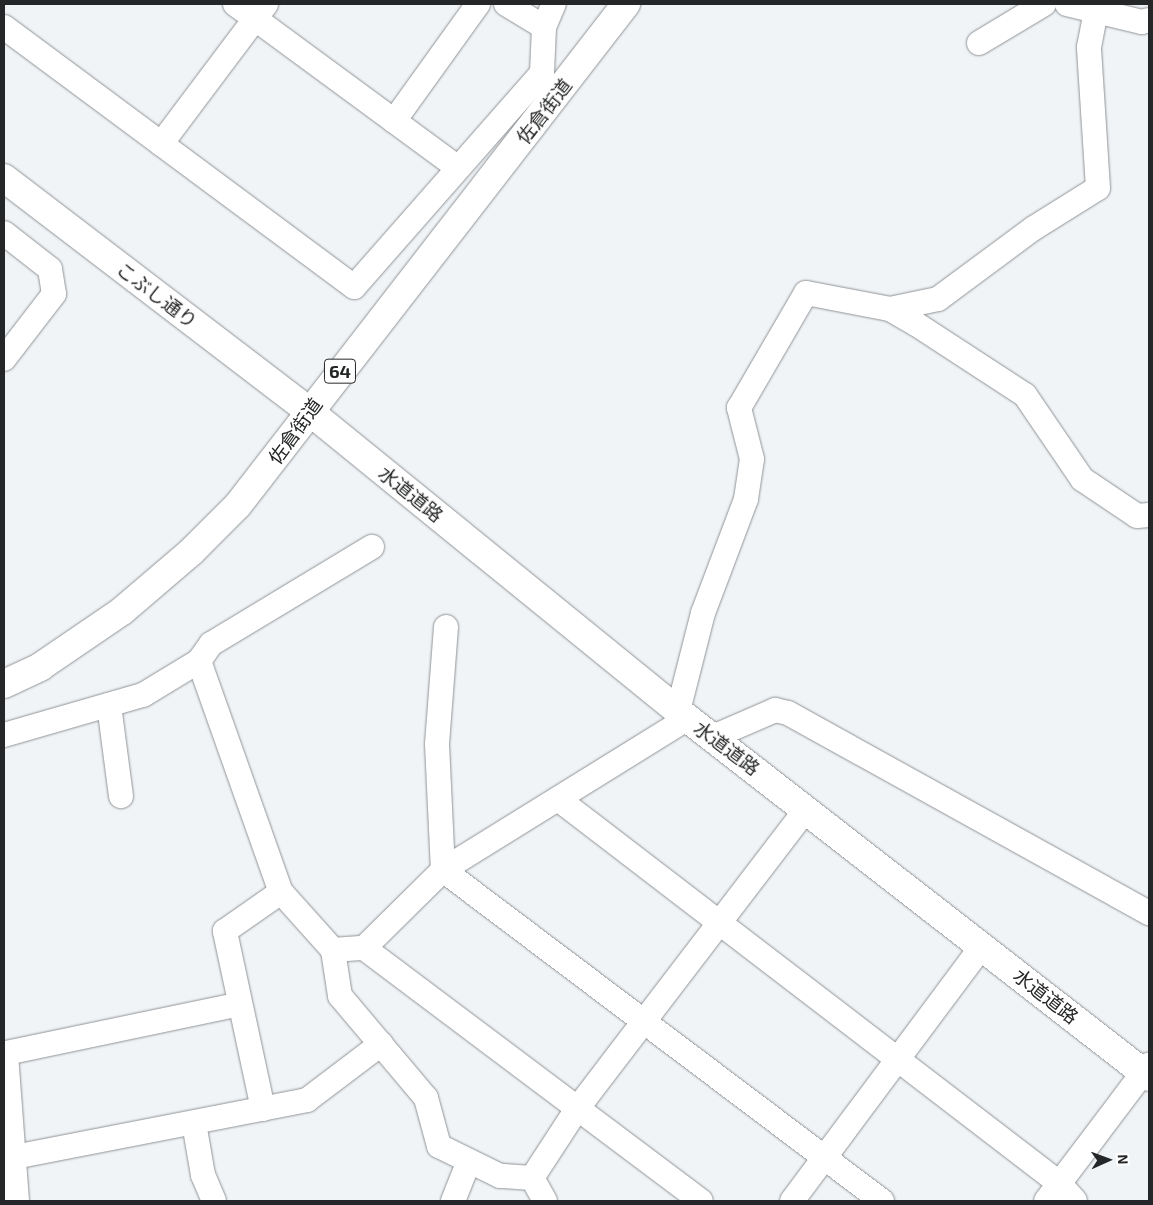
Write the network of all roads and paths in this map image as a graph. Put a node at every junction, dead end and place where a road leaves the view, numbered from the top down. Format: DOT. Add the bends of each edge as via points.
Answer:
graph roads {
  1 [pos="235,4"];
  2 [pos="478,4"];
  3 [pos="506,4"];
  4 [pos="554,4"];
  5 [pos="626,4"];
  6 [pos="1044,4"];
  7 [pos="1067,4"];
  8 [pos="261,11"];
  9 [pos="1096,12"];
  10 [pos="1149,20"];
  11 [pos="4,27"];
  12 [pos="544,27"];
  13 [pos="979,43"];
  14 [pos="394,121"];
  15 [pos="161,144"];
  16 [pos="457,167"];
  17 [pos="4,178"];
  18 [pos="4,233"];
  19 [pos="890,309"];
  20 [pos="4,359"];
  21 [pos="310,411"];
  22 [pos="1149,516"];
  23 [pos="372,547"];
  24 [pos="446,627"];
  25 [pos="199,661"];
  26 [pos="4,684"];
  27 [pos="109,705"];
  28 [pos="683,715"];
  29 [pos="4,735"];
  30 [pos="713,737"];
  31 [pos="121,796"];
  32 [pos="558,799"];
  33 [pos="806,809"];
  34 [pos="443,870"];
  35 [pos="281,892"];
  36 [pos="1149,913"];
  37 [pos="717,922"];
  38 [pos="982,946"];
  39 [pos="364,948"];
  40 [pos="333,950"];
  41 [pos="240,1004"];
  42 [pos="647,1021"];
  43 [pos="380,1044"];
  44 [pos="898,1060"];
  45 [pos="1147,1072"];
  46 [pos="263,1109"];
  47 [pos="577,1109"];
  48 [pos="194,1123"];
  49 [pos="824,1157"];
  50 [pos="9,1159"];
  51 [pos="469,1161"];
  52 [pos="532,1178"];
  53 [pos="1052,1192"];
  54 [pos="17,1201"];
  55 [pos="214,1201"];
  56 [pos="453,1201"];
  57 [pos="545,1201"];
  58 [pos="701,1201"];
  59 [pos="792,1201"];
  60 [pos="882,1201"];
  61 [pos="1075,1201"];
  1 -- 8 [label="street"];
  2 -- 14 [label="street"];
  3 -- 12 [label="street"];
  4 -- 12 [label="street"];
  5 -- 21 [label="street, 佐倉街道 / 64"];
  6 -- 13 [label="street"];
  7 -- 9 [label="street"];
  8 -- 14 [label="street"];
  8 -- 15 [label="street"];
  9 -- 10 [label="street" via="1142,22"];
  9 -- 19 [label="street" via="1088,47 1098,188 1034,228 938,299"];
  11 -- 15 [label="street"];
  12 -- 16 [label="street" via="542,73"];
  14 -- 16 [label="street"];
  15 -- 16 [label="street" via="354,287"];
  17 -- 21 [label="street, こぶし通り"];
  18 -- 20 [label="street" via="50,269 54,294"];
  19 -- 22 [label="street" via="1025,395 1082,478 1137,516"];
  19 -- 28 [label="street" via="806,293 739,408 752,459 746,499 703,613"];
  21 -- 26 [label="street, 佐倉街道 / 64" via="238,505 191,552 84,640"];
  21 -- 28 [label="street, 水道道路"];
  23 -- 25 [label="street" via="211,644"];
  24 -- 34 [label="street" via="437,744"];
  25 -- 27 [label="street" via="143,695"];
  25 -- 35 [label="street"];
  27 -- 29 [label="street"];
  27 -- 31 [label="street"];
  28 -- 30 [label="street, 水道道路"];
  28 -- 32 [label="street"];
  30 -- 33 [label="street, 水道道路"];
  30 -- 36 [label="street" via="775,710 788,713"];
  32 -- 34 [label="street"];
  32 -- 37 [label="street"];
  33 -- 37 [label="street"];
  33 -- 38 [label="street, 水道道路"];
  34 -- 39 [label="street"];
  34 -- 42 [label="street"];
  35 -- 40 [label="street"];
  35 -- 41 [label="street" via="225,931"];
  37 -- 42 [label="street"];
  37 -- 44 [label="street"];
  38 -- 44 [label="street"];
  38 -- 45 [label="street, 水道道路"];
  39 -- 40 [label="street"];
  39 -- 47 [label="street"];
  40 -- 43 [label="street" via="340,996"];
  41 -- 46 [label="street"];
  41 -- 50 [label="street" via="6,1053"];
  42 -- 47 [label="street"];
  42 -- 49 [label="street"];
  43 -- 46 [label="street" via="307,1100"];
  43 -- 51 [label="street" via="426,1098 439,1146"];
  44 -- 49 [label="street"];
  44 -- 53 [label="street"];
  45 -- 53 [label="street"];
  46 -- 48 [label="street"];
  47 -- 52 [label="street"];
  47 -- 58 [label="street"];
  48 -- 50 [label="street"];
  48 -- 55 [label="street" via="203,1175"];
  49 -- 59 [label="street"];
  49 -- 60 [label="street"];
  50 -- 54 [label="street"];
  51 -- 52 [label="street" via="500,1176"];
  51 -- 56 [label="street"];
  52 -- 57 [label="street"];
  53 -- 61 [label="street"];
}
